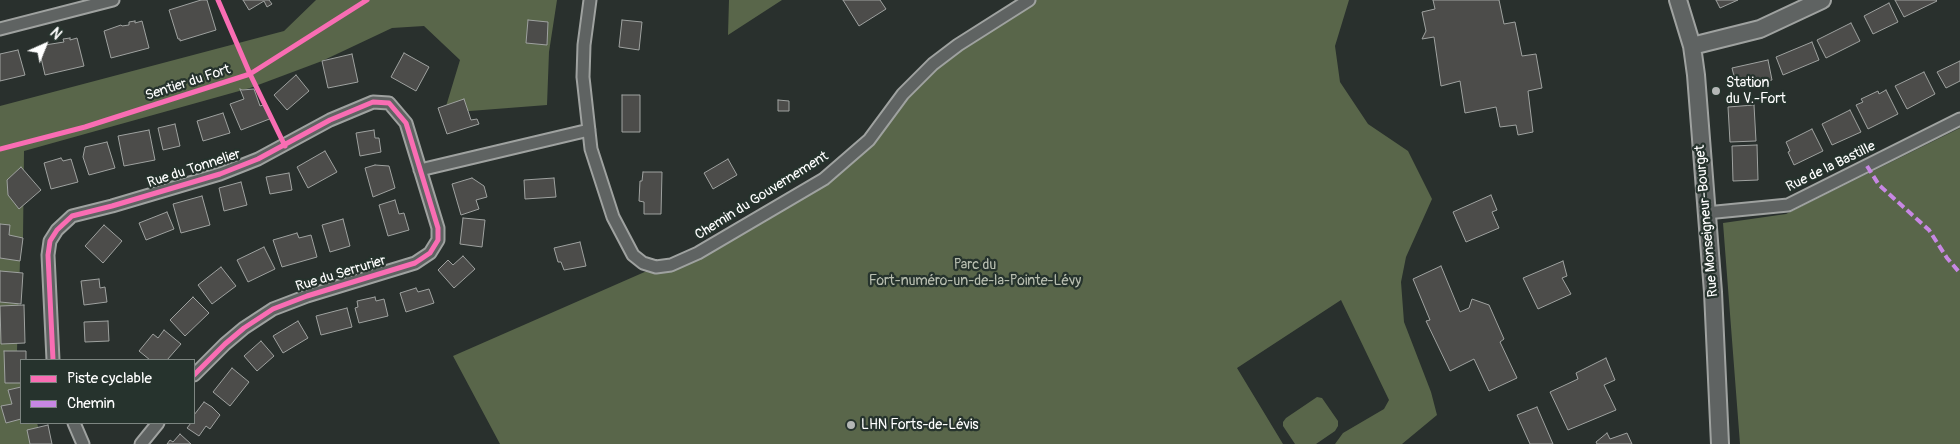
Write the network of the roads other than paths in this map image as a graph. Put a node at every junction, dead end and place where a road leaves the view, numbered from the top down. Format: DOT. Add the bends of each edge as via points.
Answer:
graph roads {
  1 [pos="113,0"];
  2 [pos="590,0"];
  3 [pos="1029,0"];
  4 [pos="1678,0"];
  5 [pos="1822,0"];
  6 [pos="0,29"];
  7 [pos="1692,46"];
  8 [pos="1960,120"];
  9 [pos="589,130"];
  10 [pos="420,170"];
  11 [pos="1706,213"];
  12 [pos="53,359"];
  13 [pos="195,375"];
  14 [pos="74,424"];
  15 [pos="157,424"];
  16 [pos="83,444"];
  17 [pos="141,444"];
  18 [pos="1720,444"];
  1 -- 6 [label="street"];
  2 -- 9 [label="street" via="583,77"];
  3 -- 9 [label="street, Chemin du Gouvernement" via="933,64 903,94 869,140 824,179 698,253 671,265 656,267 633,255 613,218 591,149"];
  4 -- 7 [label="street, Rue Monseigneur-Bourget"];
  5 -- 7 [label="street" via="1760,29"];
  7 -- 11 [label="street, Rue Monseigneur-Bourget"];
  8 -- 11 [label="street, Rue de la Bastille" via="1788,205"];
  9 -- 10 [label="street"];
  10 -- 12 [label="street, Rue du Tonnelier" via="406,123 389,103 373,102 330,120 243,165 72,216 50,241 48,255"];
  10 -- 13 [label="street, Rue du Serrurier" via="438,228 438,240 430,253 415,263 273,309 225,344"];
  11 -- 18 [label="street, Rue Monseigneur-Bourget"];
  14 -- 16 [label="street"];
  15 -- 17 [label="street"];
}
